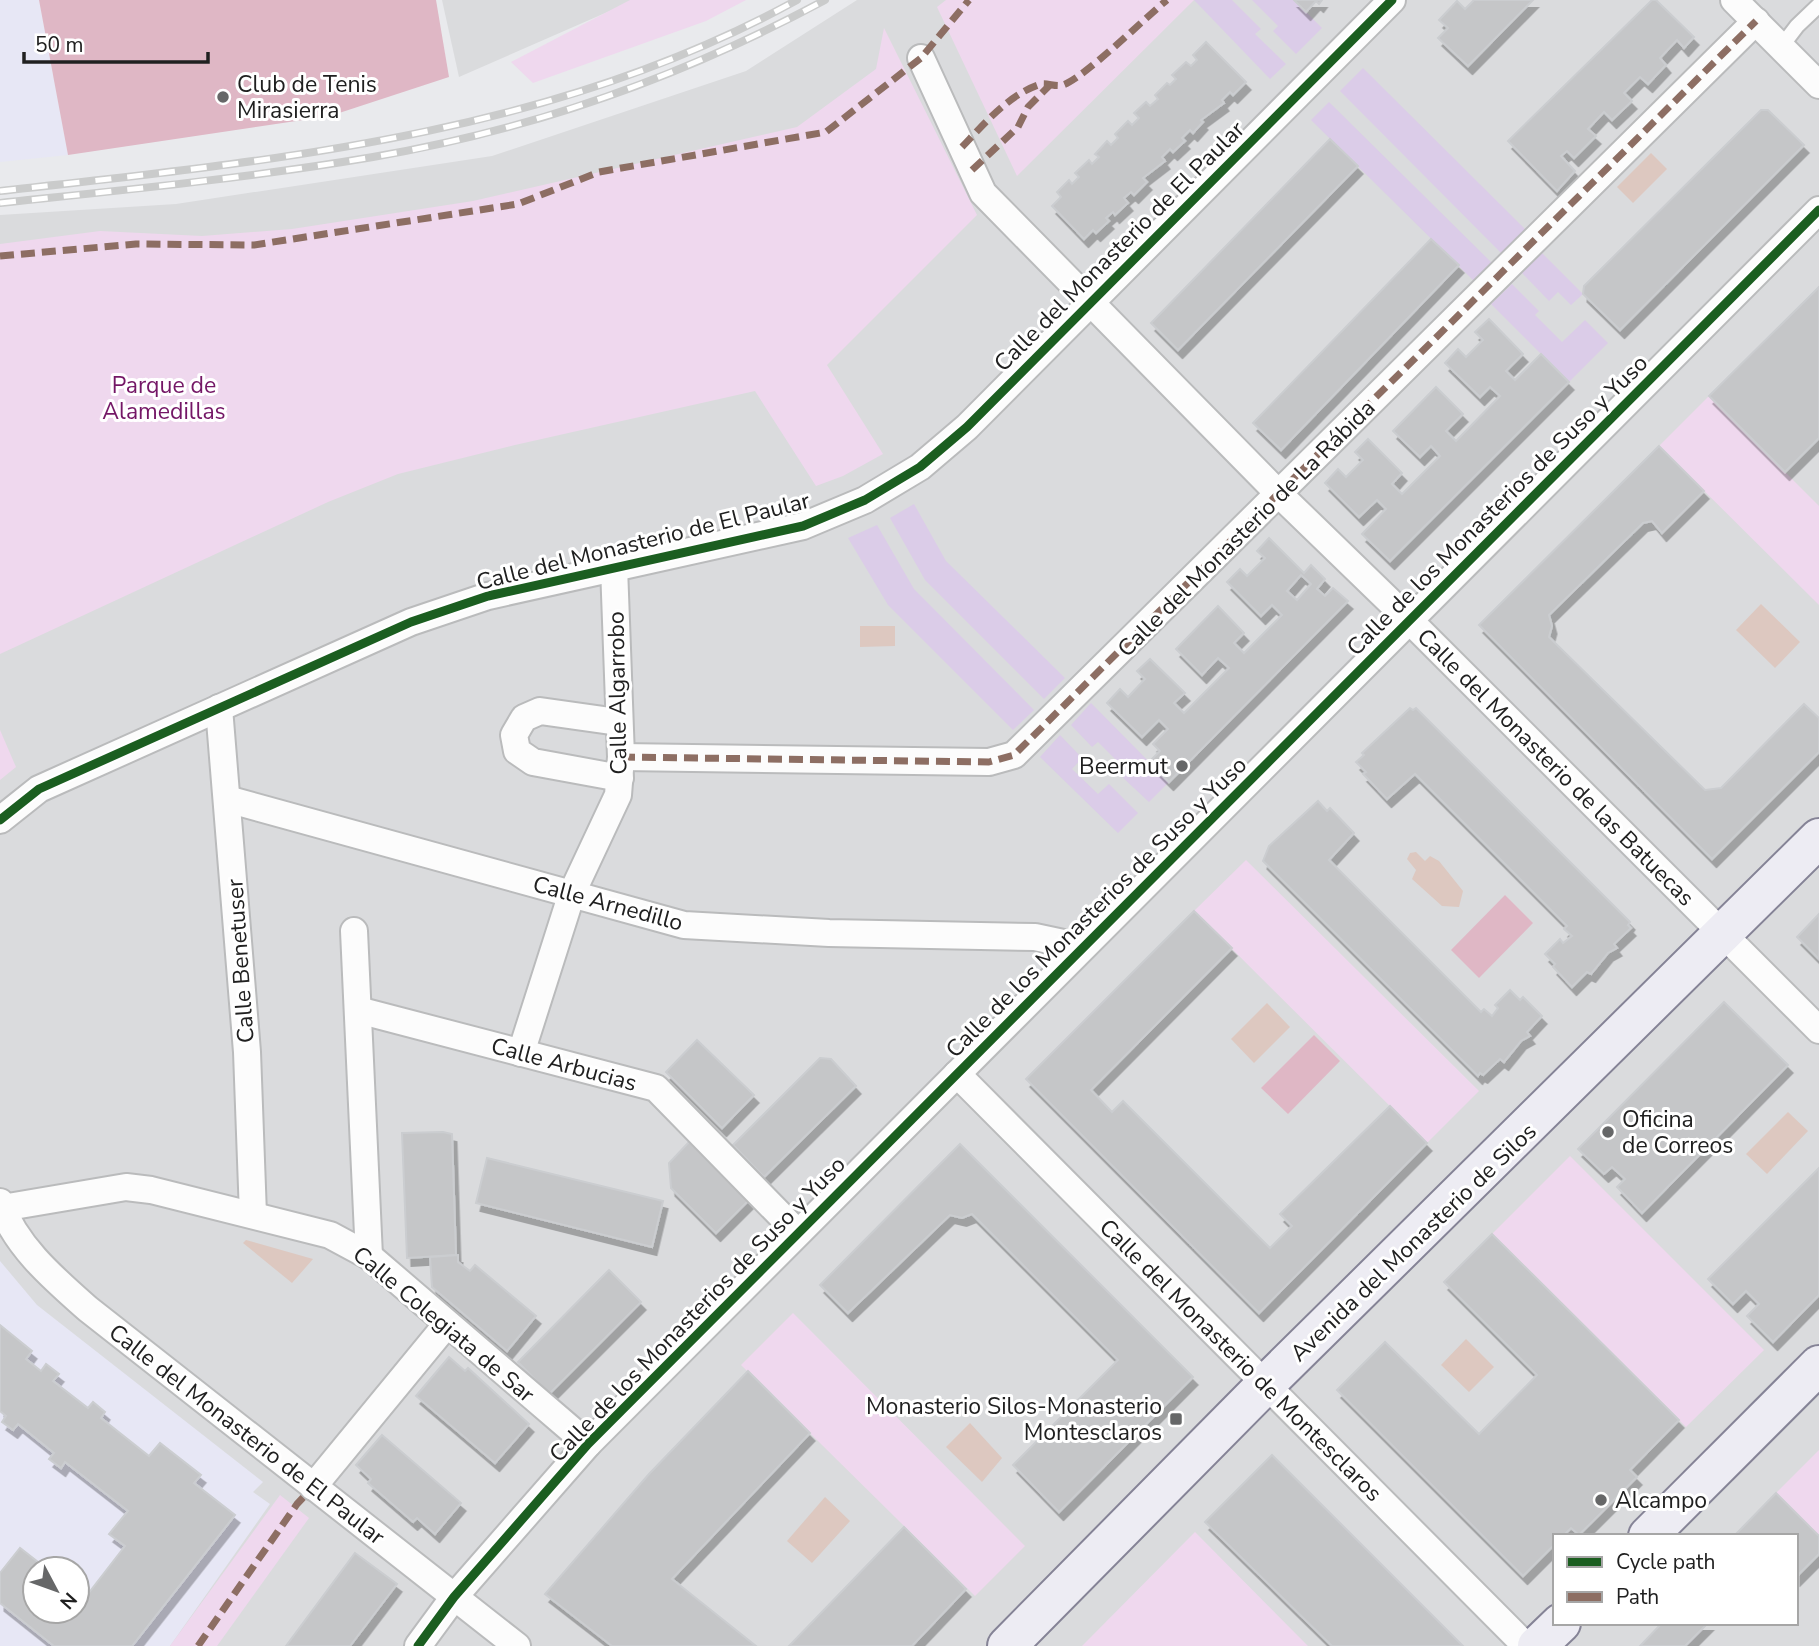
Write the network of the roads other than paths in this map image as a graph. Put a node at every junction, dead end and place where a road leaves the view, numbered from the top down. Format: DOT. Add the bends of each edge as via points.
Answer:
graph roads {
  1 [pos="1392,0"];
  2 [pos="1734,0"];
  3 [pos="1819,5"];
  4 [pos="1756,21"];
  5 [pos="1781,47"];
  6 [pos="921,58"];
  7 [pos="1819,85"];
  8 [pos="1819,210"];
  9 [pos="1089,303"];
  10 [pos="1280,495"];
  11 [pos="614,567"];
  12 [pos="1409,620"];
  13 [pos="219,708"];
  14 [pos="618,722"];
  15 [pos="621,768"];
  16 [pos="227,799"];
  17 [pos="0,820"];
  18 [pos="1819,838"];
  19 [pos="572,893"];
  20 [pos="354,931"];
  21 [pos="1723,935"];
  22 [pos="1082,947"];
  23 [pos="358,1010"];
  24 [pos="1819,1030"];
  25 [pos="521,1053"];
  26 [pos="957,1074"];
  27 [pos="1,1205"];
  28 [pos="253,1215"];
  29 [pos="797,1232"];
  30 [pos="369,1256"];
  31 [pos="447,1324"];
  32 [pos="1819,1365"];
  33 [pos="1266,1384"];
  34 [pos="587,1444"];
  35 [pos="313,1487"];
  36 [pos="1650,1534"];
  37 [pos="454,1597"];
  38 [pos="1559,1625"];
  39 [pos="418,1646"];
  40 [pos="517,1646"];
  41 [pos="1007,1646"];
  42 [pos="1526,1646"];
  43 [pos="1537,1646"];
  1 -- 9 [label="street, Calle del Monasterio de El Paular"];
  2 -- 4 [label="street"];
  3 -- 5 [label="lane"];
  4 -- 5 [label="street"];
  4 -- 10 [label="street, Calle del Monasterio de La Rábida"];
  5 -- 7 [label="street"];
  6 -- 9 [label="street, Calle del Monasterio de las Batuecas" via="983,193"];
  8 -- 12 [label="street, Calle de los Monasterios de Suso y Yuso"];
  9 -- 10 [label="street, Calle del Monasterio de las Batuecas"];
  9 -- 11 [label="street, Calle del Monasterio de El Paular" via="967,427 920,467 865,500 803,526"];
  10 -- 12 [label="street, Calle del Monasterio de las Batuecas"];
  10 -- 15 [label="street, Calle del Monasterio de La Rábida" via="1053,719 1005,760"];
  11 -- 13 [label="street, Calle del Monasterio de El Paular" via="488,596 411,622"];
  11 -- 14 [label="street, Calle Algarrobo"];
  12 -- 21 [label="street, Calle del Monasterio de las Batuecas"];
  12 -- 22 [label="street, Calle de los Monasterios de Suso y Yuso"];
  13 -- 16 [label="street, Calle Benetuser"];
  13 -- 17 [label="street, Calle del Monasterio de El Paular" via="39,789"];
  14 -- 15 [label="street, Calle Algarrobo"];
  14 -- 15 [label="street, Calle del Monasterio de La Rábida" via="540,711 524,718 514,735 517,751 533,762"];
  15 -- 19 [label="street, Calle Algarrobo" via="618,795"];
  16 -- 19 [label="street, Calle Arnedillo"];
  16 -- 28 [label="street, Calle Benetuser" via="247,1052"];
  18 -- 21 [label="street, Avenida del Monasterio de Silos"];
  19 -- 22 [label="street, Calle Arnedillo" via="684,925 1035,937"];
  19 -- 25 [label="street, Calle Algarrobo"];
  20 -- 23 [label="street"];
  21 -- 24 [label="street, Calle del Monasterio de las Batuecas"];
  21 -- 33 [label="street, Avenida del Monasterio de Silos"];
  22 -- 26 [label="street, Calle de los Monasterios de Suso y Yuso"];
  23 -- 25 [label="street, Calle Arbucias"];
  23 -- 30 [label="street"];
  25 -- 29 [label="street, Calle Arbucias" via="656,1088"];
  26 -- 29 [label="street, Calle de los Monasterios de Suso y Yuso"];
  26 -- 33 [label="street, Calle del Monasterio de Montesclaros"];
  27 -- 28 [label="street, Calle Colegiata de Sar" via="126,1187"];
  27 -- 35 [label="street, Calle del Monasterio de El Paular" via="15,1233 88,1310"];
  28 -- 30 [label="street, Calle Colegiata de Sar" via="330,1235"];
  29 -- 34 [label="street, Calle de los Monasterios de Suso y Yuso"];
  30 -- 31 [label="street, Calle Colegiata de Sar"];
  31 -- 34 [label="street, Calle Colegiata de Sar"];
  31 -- 35 [label="street"];
  32 -- 36 [label="street"];
  33 -- 41 [label="street, Avenida del Monasterio de Silos"];
  33 -- 42 [label="street, Calle del Monasterio de Montesclaros"];
  34 -- 37 [label="street, Calle de los Monasterios de Suso y Yuso"];
  35 -- 37 [label="street, Calle del Monasterio de El Paular"];
  37 -- 39 [label="street, Calle de los Monasterios de Suso y Yuso"];
  37 -- 40 [label="street, Calle del Monasterio de El Paular"];
  38 -- 43 [label="street"];
}
